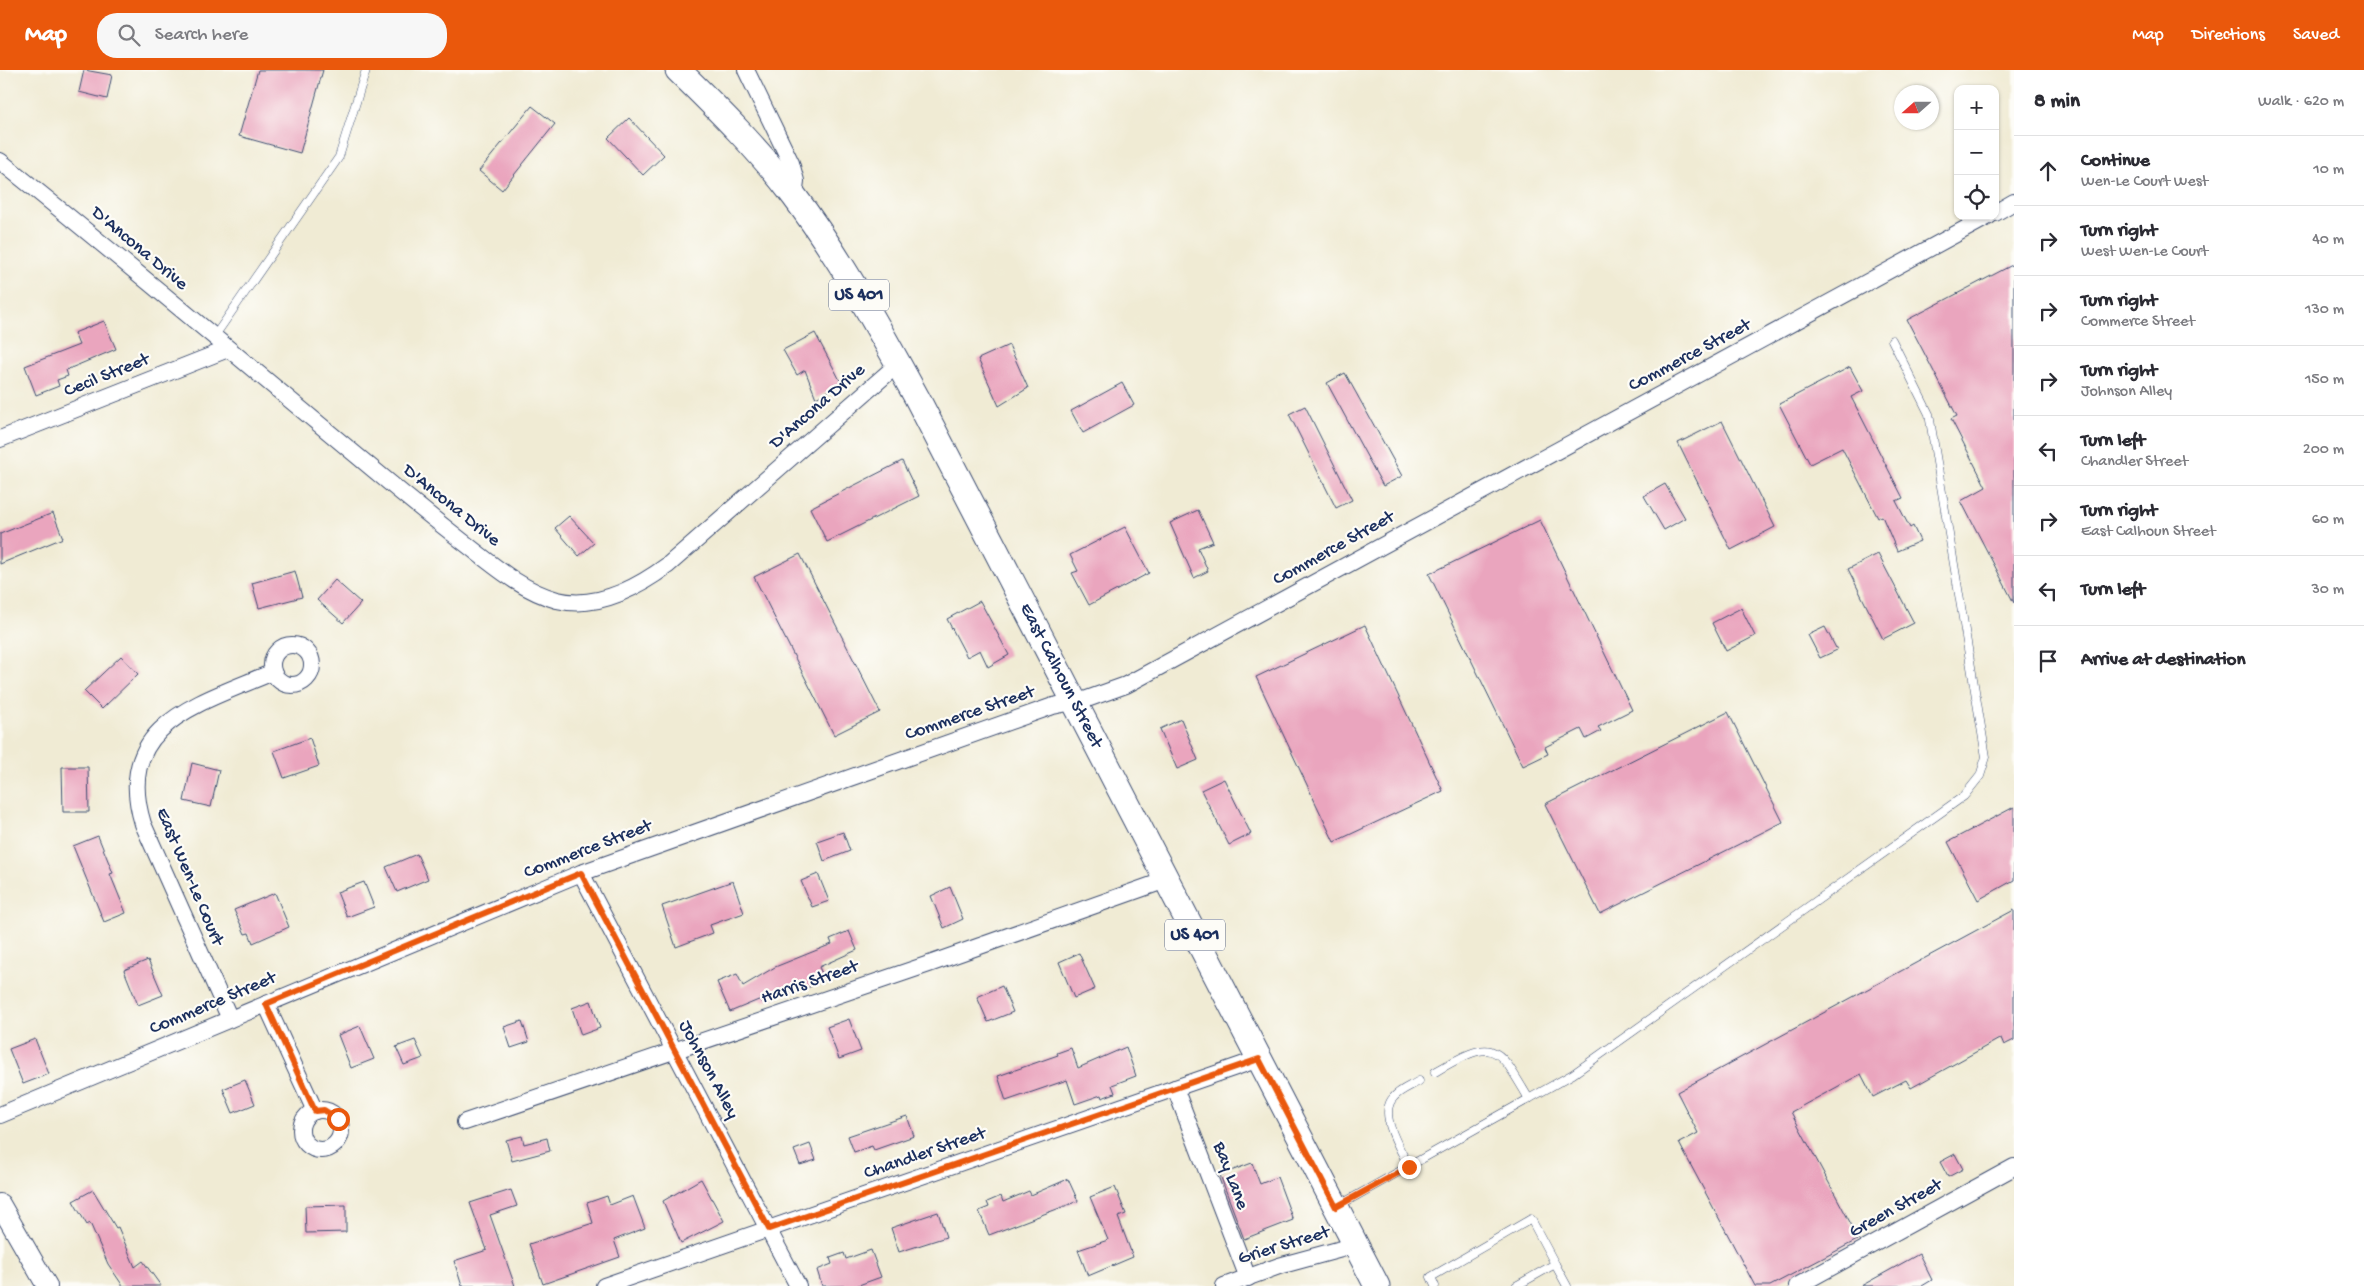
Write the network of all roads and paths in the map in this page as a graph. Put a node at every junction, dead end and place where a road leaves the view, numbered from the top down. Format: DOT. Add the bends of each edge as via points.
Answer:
graph roads {
  1 [pos="366,70"];
  2 [pos="678,70"];
  3 [pos="746,70"];
  4 [pos="0,161"];
  5 [pos="794,196"];
  6 [pos="2014,202"];
  7 [pos="1999,211"];
  8 [pos="1982,220"];
  9 [pos="214,337"];
  10 [pos="1892,340"];
  11 [pos="228,349"];
  12 [pos="898,364"];
  13 [pos="0,440"];
  14 [pos="273,672"];
  15 [pos="1074,702"];
  16 [pos="581,873"];
  17 [pos="1166,880"];
  18 [pos="266,1004"];
  19 [pos="230,1019"];
  20 [pos="675,1050"];
  21 [pos="1259,1059"];
  22 [pos="1436,1072"];
  23 [pos="1419,1081"];
  24 [pos="1176,1088"];
  25 [pos="1529,1099"];
  26 [pos="315,1111"];
  27 [pos="0,1114"];
  28 [pos="465,1122"];
  29 [pos="1409,1167"];
  30 [pos="2014,1167"];
  31 [pos="0,1204"];
  32 [pos="1336,1207"];
  33 [pos="769,1229"];
  34 [pos="1356,1245"];
  35 [pos="1555,1264"];
  36 [pos="1248,1278"];
  37 [pos="47,1286"];
  38 [pos="604,1286"];
  39 [pos="798,1286"];
  40 [pos="1224,1286"];
  41 [pos="1377,1286"];
  42 [pos="1435,1286"];
  43 [pos="1516,1286"];
  44 [pos="1567,1286"];
  45 [pos="1797,1286"];
  1 -- 9 [label="lane" via="339,157"];
  2 -- 5 [label="main road, US 401" via="715,106"];
  3 -- 5 [label="street" via="791,162 796,181"];
  4 -- 9 [label="street, D'Ancona Drive"];
  5 -- 12 [label="main road, East Calhoun Street / US 401" via="866,305"];
  6 -- 7 [label="street"];
  8 -- 15 [label="street, Commerce Street" via="1126,685"];
  9 -- 11 [label="street, D'Ancona Drive"];
  10 -- 25 [label="lane" via="1929,414 1986,757 1980,776 1964,796 1573,1074"];
  11 -- 12 [label="street, D'Ancona Drive" via="503,573 523,586 570,603 623,593 650,578"];
  11 -- 13 [label="street, Cecil Street"];
  12 -- 15 [label="main road, East Calhoun Street / US 401"];
  14 -- 19 [label="street, East Wen-Le Court" via="169,721 148,743 135,782 143,824"];
  15 -- 16 [label="street, Commerce Street" via="1053,706"];
  15 -- 17 [label="main road, East Calhoun Street / US 401"];
  16 -- 18 [label="street, Commerce Street"];
  16 -- 20 [label="street, Johnson Alley"];
  17 -- 20 [label="street, Harris Street"];
  17 -- 21 [label="main road, East Calhoun Street / US 401"];
  18 -- 19 [label="street, Commerce Street"];
  18 -- 26 [label="street"];
  19 -- 27 [label="street, Commerce Street"];
  20 -- 28 [label="street, Harris Street"];
  20 -- 33 [label="street, Johnson Alley"];
  21 -- 24 [label="street, Chandler Street"];
  21 -- 32 [label="main road, East Calhoun Street / US 401"];
  22 -- 25 [label="lane" via="1464,1055 1486,1049 1498,1052"];
  23 -- 29 [label="lane" via="1393,1098 1388,1108 1392,1132"];
  24 -- 33 [label="street, Chandler Street"];
  24 -- 36 [label="street, Bay Lane"];
  25 -- 29 [label="lane"];
  29 -- 32 [label="lane"];
  30 -- 45 [label="street, Green Street"];
  31 -- 37 [label="street"];
  32 -- 34 [label="main road, East Calhoun Street / US 401"];
  33 -- 38 [label="street, Chandler Street"];
  33 -- 39 [label="street, Johnson Alley"];
  34 -- 36 [label="street, Grier Street"];
  34 -- 41 [label="main road, East Calhoun Street / US 401"];
  35 -- 42 [label="lane" via="1531,1219 1431,1277"];
  35 -- 43 [label="lane"];
  35 -- 44 [label="lane"];
  36 -- 40 [label="street, Grier Street"];
}
